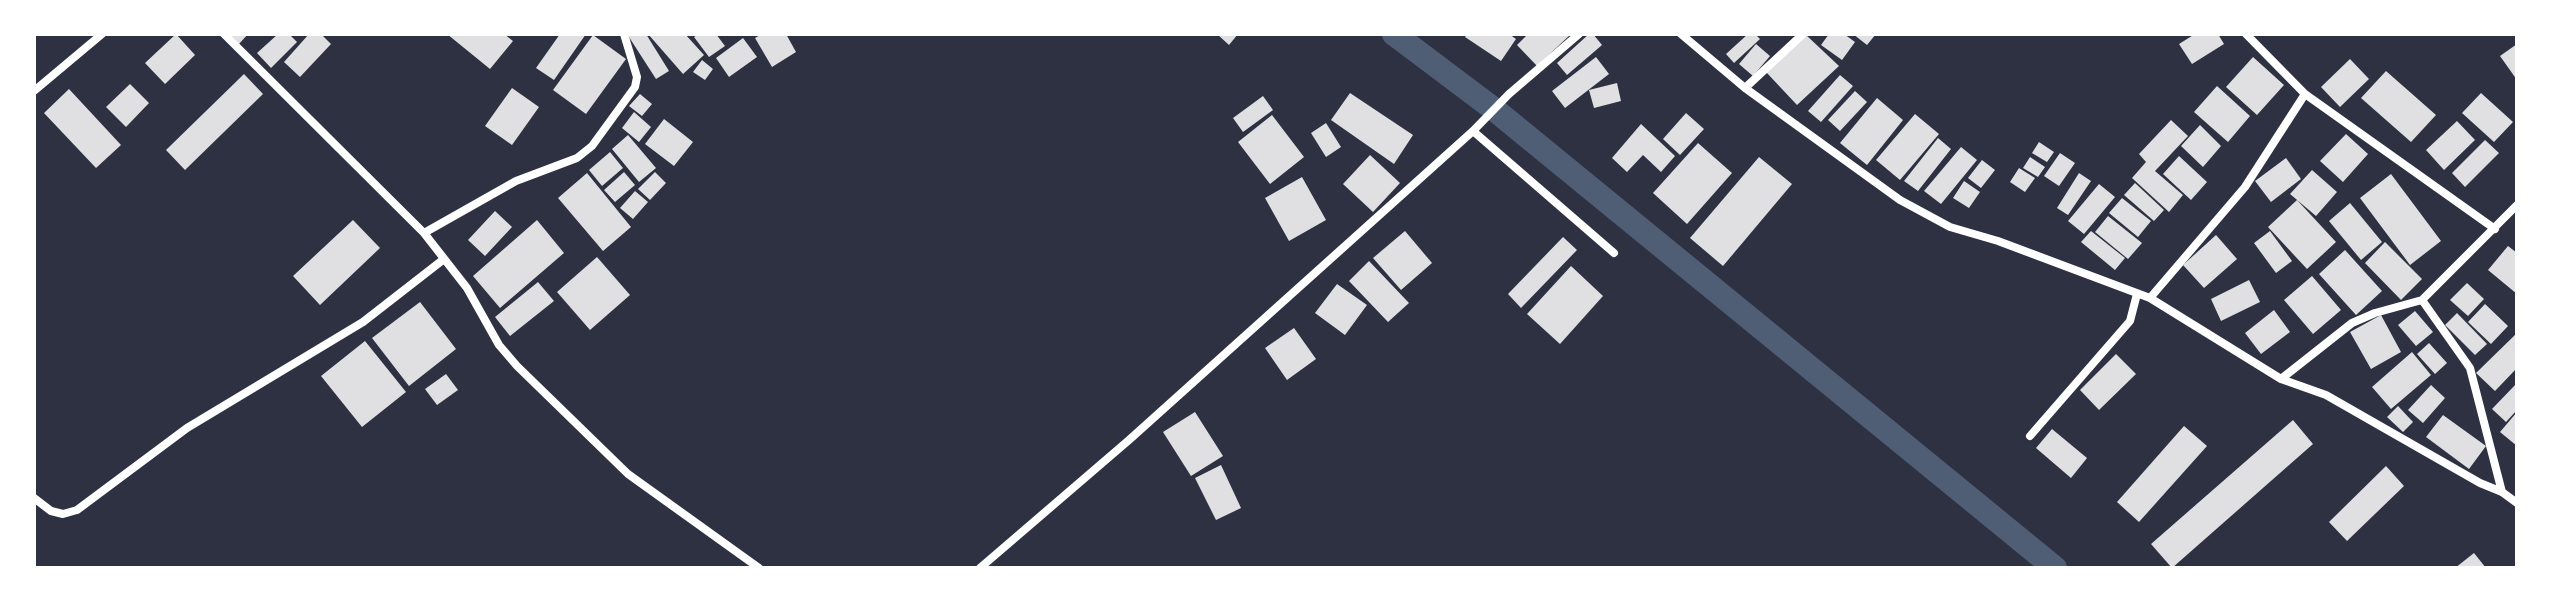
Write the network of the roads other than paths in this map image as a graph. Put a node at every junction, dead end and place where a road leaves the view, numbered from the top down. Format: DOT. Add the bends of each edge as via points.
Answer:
graph roads {
  1 [pos="102,34"];
  2 [pos="224,34"];
  3 [pos="624,34"];
  4 [pos="1579,34"];
  5 [pos="1681,34"];
  6 [pos="1803,34"];
  7 [pos="2246,34"];
  8 [pos="1745,88"];
  9 [pos="34,91"];
  10 [pos="2305,94"];
  11 [pos="1473,131"];
  12 [pos="2517,205"];
  13 [pos="2495,229"];
  14 [pos="424,233"];
  15 [pos="1614,253"];
  16 [pos="444,259"];
  17 [pos="2137,294"];
  18 [pos="2150,298"];
  19 [pos="2422,300"];
  20 [pos="2281,379"];
  21 [pos="2030,436"];
  22 [pos="2502,492"];
  23 [pos="34,498"];
  24 [pos="2517,503"];
  25 [pos="759,568"];
  26 [pos="980,568"];
  1 -- 9 [label="street"];
  2 -- 14 [label="street"];
  3 -- 14 [label="street" via="635,87 592,146"];
  4 -- 11 [label="street"];
  5 -- 8 [label="street"];
  6 -- 8 [label="street"];
  7 -- 10 [label="street"];
  8 -- 17 [label="street" via="1900,200 1950,227"];
  10 -- 13 [label="street"];
  10 -- 18 [label="street" via="2245,187"];
  11 -- 15 [label="street"];
  11 -- 26 [label="street"];
  12 -- 13 [label="street"];
  13 -- 19 [label="street"];
  14 -- 16 [label="street"];
  16 -- 23 [label="street" via="363,322 187,428 77,510 51,511"];
  16 -- 25 [label="street" via="517,366 628,474"];
  17 -- 18 [label="street"];
  17 -- 21 [label="street" via="2121,333"];
  18 -- 20 [label="street"];
  19 -- 20 [label="street" via="2352,323"];
  19 -- 22 [label="street" via="2470,368"];
  20 -- 22 [label="street" via="2326,395"];
  22 -- 24 [label="street"];
}
